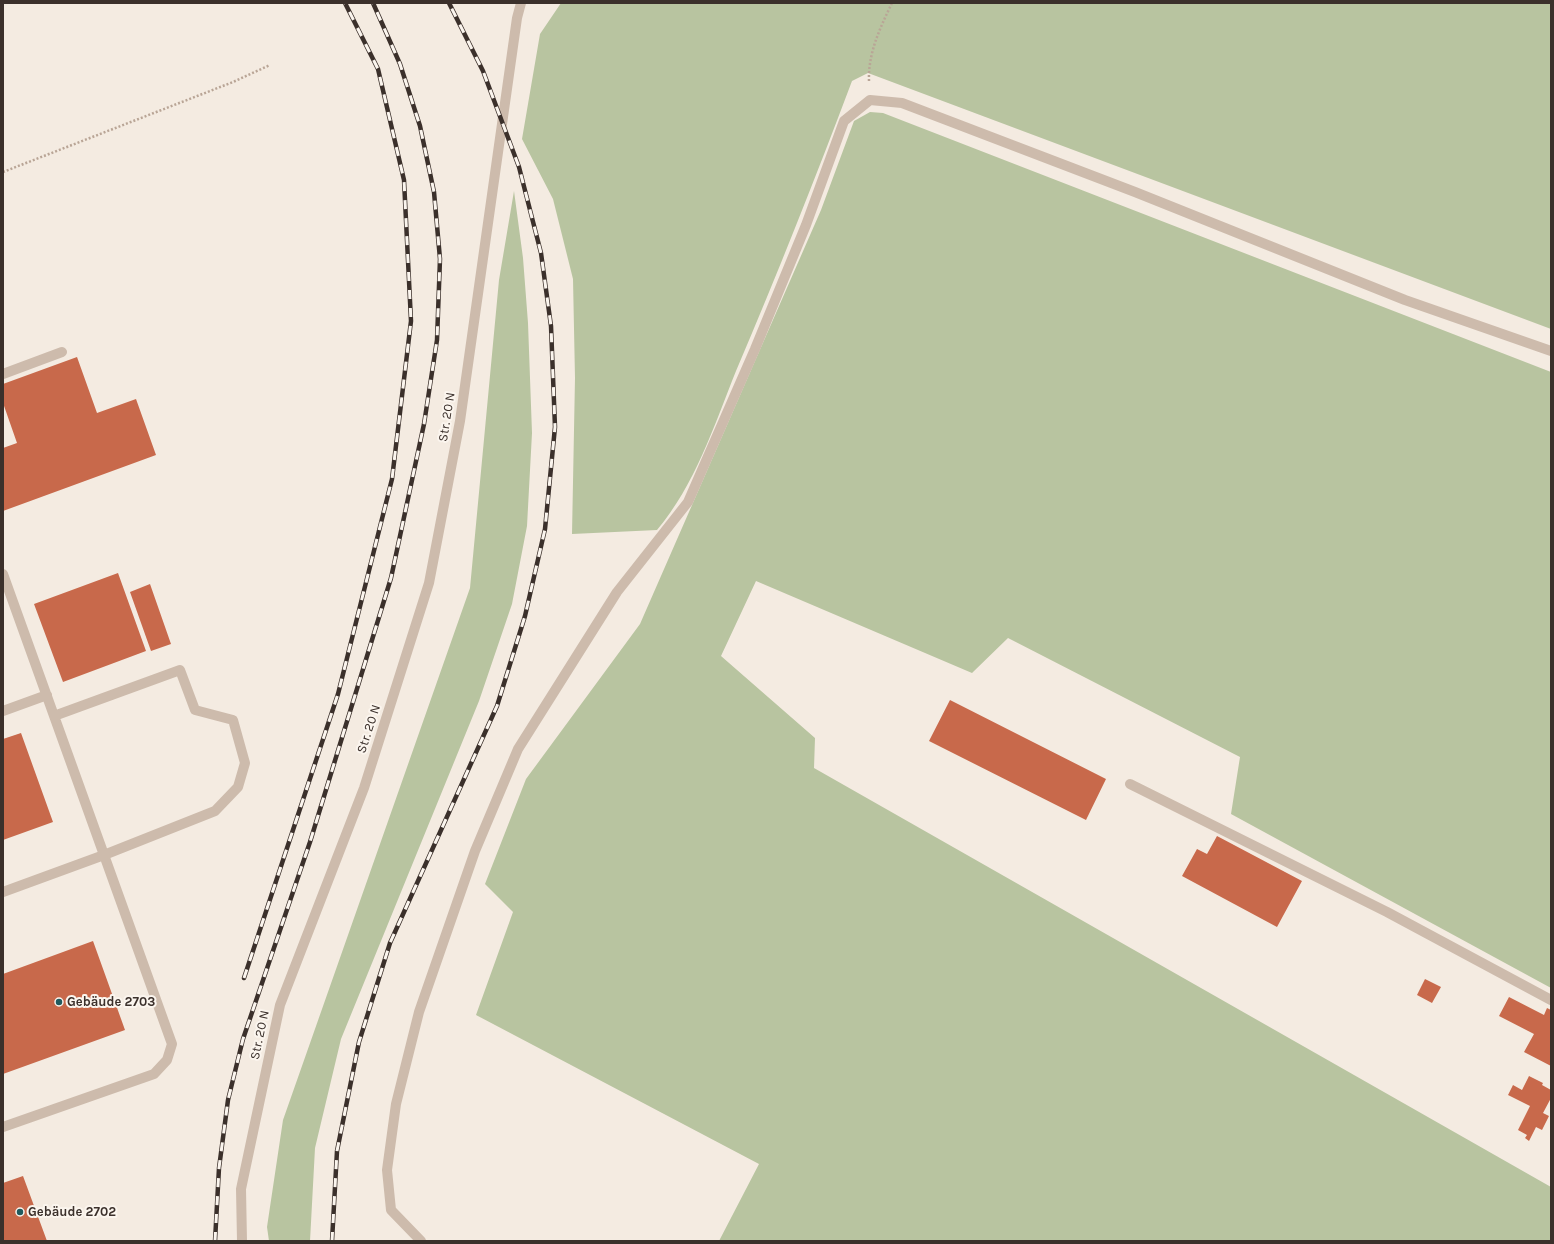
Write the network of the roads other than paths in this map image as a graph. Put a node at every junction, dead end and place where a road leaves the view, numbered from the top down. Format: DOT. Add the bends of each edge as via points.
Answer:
graph roads {
  1 [pos="521,3"];
  2 [pos="1551,351"];
  3 [pos="62,352"];
  4 [pos="3,374"];
  5 [pos="3,574"];
  6 [pos="47,695"];
  7 [pos="3,711"];
  8 [pos="54,716"];
  9 [pos="1130,784"];
  10 [pos="104,855"];
  11 [pos="3,892"];
  12 [pos="1551,1000"];
  13 [pos="3,1127"];
  14 [pos="242,1241"];
  15 [pos="421,1241"];
  1 -- 14 [label="lane, Str. 20 N" via="488,214 460,421 428,583 364,788 280,1005 241,1190"];
  2 -- 15 [label="lane" via="1406,300 902,103 870,100 844,121 806,225 688,502 617,592 518,749 475,851 419,1012 396,1104 387,1170 392,1210"];
  3 -- 4 [label="lane"];
  5 -- 6 [label="lane"];
  6 -- 7 [label="lane"];
  6 -- 8 [label="lane"];
  8 -- 10 [label="lane"];
  8 -- 10 [label="lane" via="180,670 195,710 233,720 245,763 238,787 215,811"];
  9 -- 12 [label="lane" via="1387,912"];
  10 -- 11 [label="lane"];
  10 -- 13 [label="lane" via="172,1044 167,1060 154,1074"];
}
